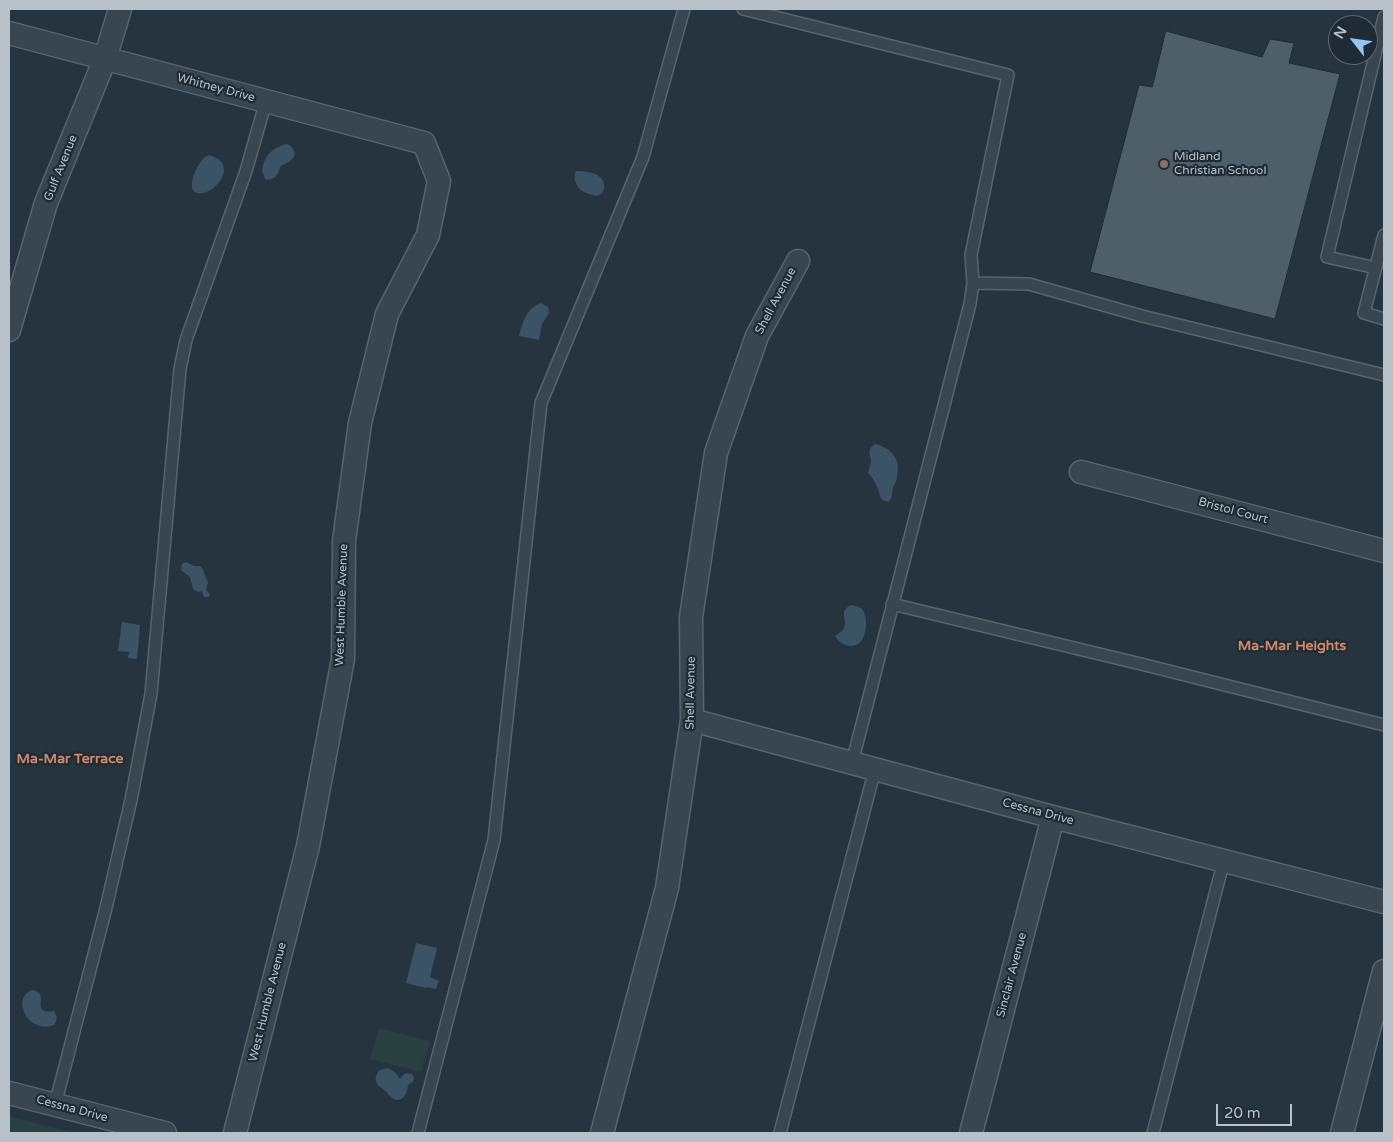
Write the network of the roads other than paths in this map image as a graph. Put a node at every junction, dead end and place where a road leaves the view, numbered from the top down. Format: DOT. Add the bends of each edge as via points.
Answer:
graph roads {
  1 [pos="120,9"];
  2 [pos="684,9"];
  3 [pos="742,9"];
  4 [pos="1384,17"];
  5 [pos="9,33"];
  6 [pos="106,59"];
  7 [pos="266,101"];
  8 [pos="424,144"];
  9 [pos="1384,235"];
  10 [pos="798,261"];
  11 [pos="1376,268"];
  12 [pos="973,283"];
  13 [pos="1384,319"];
  14 [pos="9,330"];
  15 [pos="1384,375"];
  16 [pos="1081,472"];
  17 [pos="1384,551"];
  18 [pos="892,604"];
  19 [pos="692,720"];
  20 [pos="1384,725"];
  21 [pos="852,763"];
  22 [pos="875,769"];
  23 [pos="1053,817"];
  24 [pos="1224,860"];
  25 [pos="1384,902"];
  26 [pos="1384,971"];
  27 [pos="9,1093"];
  28 [pos="55,1105"];
  29 [pos="165,1133"];
  30 [pos="235,1133"];
  31 [pos="418,1133"];
  32 [pos="602,1133"];
  33 [pos="780,1133"];
  34 [pos="970,1133"];
  35 [pos="1153,1133"];
  36 [pos="1342,1133"];
  1 -- 6 [label="street, Gulf Avenue"];
  2 -- 31 [label="lane" via="643,157 541,403 494,840"];
  3 -- 12 [label="lane" via="1008,75 971,255"];
  4 -- 11 [label="lane" via="1327,257"];
  5 -- 6 [label="street, Whitney Drive"];
  6 -- 7 [label="street, Whitney Drive"];
  6 -- 14 [label="street, Gulf Avenue" via="46,204"];
  7 -- 8 [label="street, Whitney Drive"];
  7 -- 28 [label="lane" via="246,171 186,340 180,368 151,694 106,908"];
  8 -- 30 [label="street, West Humble Avenue" via="439,181 428,235 387,314 360,422 344,541 343,659 308,846"];
  9 -- 11 [label="lane"];
  10 -- 19 [label="street, Shell Avenue" via="757,336 716,453 691,618"];
  11 -- 13 [label="lane" via="1364,313"];
  12 -- 15 [label="lane" via="1029,284 1142,316"];
  12 -- 18 [label="lane"];
  16 -- 17 [label="street, Bristol Court"];
  18 -- 20 [label="lane"];
  18 -- 21 [label="lane"];
  19 -- 21 [label="street, Cessna Drive"];
  19 -- 32 [label="street, Shell Avenue" via="667,888"];
  21 -- 22 [label="street, Cessna Drive"];
  22 -- 23 [label="street, Cessna Drive"];
  22 -- 33 [label="lane"];
  23 -- 24 [label="street, Cessna Drive"];
  23 -- 34 [label="street, Sinclair Avenue"];
  24 -- 25 [label="street, Cessna Drive"];
  24 -- 35 [label="lane"];
  26 -- 36 [label="street"];
  27 -- 28 [label="street, Cessna Drive"];
  28 -- 29 [label="street, Cessna Drive"];
}
